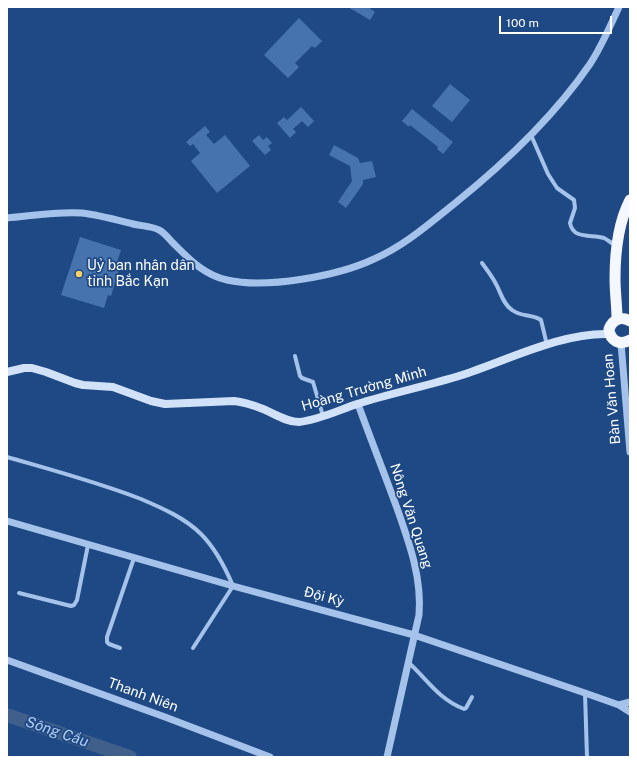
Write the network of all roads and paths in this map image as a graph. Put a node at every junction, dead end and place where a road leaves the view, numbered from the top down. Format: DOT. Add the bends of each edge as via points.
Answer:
graph roads {
  1 [pos="618,7"];
  2 [pos="532,135"];
  3 [pos="630,200"];
  4 [pos="7,218"];
  5 [pos="617,246"];
  6 [pos="482,263"];
  7 [pos="617,319"];
  8 [pos="630,321"];
  9 [pos="610,334"];
  10 [pos="625,342"];
  11 [pos="548,345"];
  12 [pos="294,356"];
  13 [pos="7,372"];
  14 [pos="358,404"];
  15 [pos="323,416"];
  16 [pos="630,452"];
  17 [pos="7,457"];
  18 [pos="7,521"];
  19 [pos="88,545"];
  20 [pos="134,558"];
  21 [pos="233,586"];
  22 [pos="19,593"];
  23 [pos="414,635"];
  24 [pos="120,648"];
  25 [pos="193,648"];
  26 [pos="7,660"];
  27 [pos="408,662"];
  28 [pos="585,693"];
  29 [pos="472,697"];
  30 [pos="630,702"];
  31 [pos="620,705"];
  32 [pos="630,712"];
  33 [pos="270,757"];
  34 [pos="387,757"];
  35 [pos="587,757"];
  1 -- 2 [label="street" via="604,41 590,63"];
  2 -- 4 [label="street" via="468,192 399,246 374,260 351,268 297,280 242,282 211,275 198,268 160,230 110,218 80,213"];
  2 -- 5 [label="street" via="548,174 557,188 574,200 575,208 570,223 573,230 581,235 604,238"];
  3 -- 5 [label="highway"];
  5 -- 7 [label="highway"];
  6 -- 11 [label="street" via="510,309 523,316 541,320"];
  7 -- 8 [label="highway"];
  7 -- 9 [label="highway" via="611,325"];
  9 -- 10 [label="highway" via="614,340"];
  9 -- 11 [label="main road, Hoàng Trường Minh" via="575,336"];
  10 -- 16 [label="street, Bàn Văn Hoan"];
  11 -- 14 [label="main road, Hoàng Trường Minh" via="464,374"];
  12 -- 15 [label="street" via="300,376 313,382"];
  13 -- 15 [label="main road, Hoàng Trường Minh" via="32,368 75,383 113,387 165,404 234,400 292,421 299,422"];
  14 -- 15 [label="main road, Hoàng Trường Minh"];
  14 -- 23 [label="street, Nông Văn Quang" via="412,555 420,600"];
  17 -- 21 [label="street" via="111,488 178,517 193,527 210,544"];
  18 -- 19 [label="street, Đội Kỳ"];
  19 -- 20 [label="street, Đội Kỳ"];
  19 -- 22 [label="street" via="74,605"];
  20 -- 21 [label="street, Đội Kỳ"];
  20 -- 24 [label="street" via="107,638 109,644"];
  21 -- 23 [label="street, Đội Kỳ"];
  21 -- 25 [label="street"];
  23 -- 27 [label="street, Nông Văn Quang"];
  23 -- 28 [label="street, Đội Kỳ"];
  26 -- 33 [label="street, Thanh Niên"];
  27 -- 29 [label="street" via="434,690 449,701 464,709"];
  27 -- 34 [label="street, Nông Văn Quang"];
  28 -- 31 [label="street, Đội Kỳ"];
  28 -- 35 [label="street"];
  30 -- 31 [label="street"];
  31 -- 32 [label="street, Đội Kỳ"];
}
